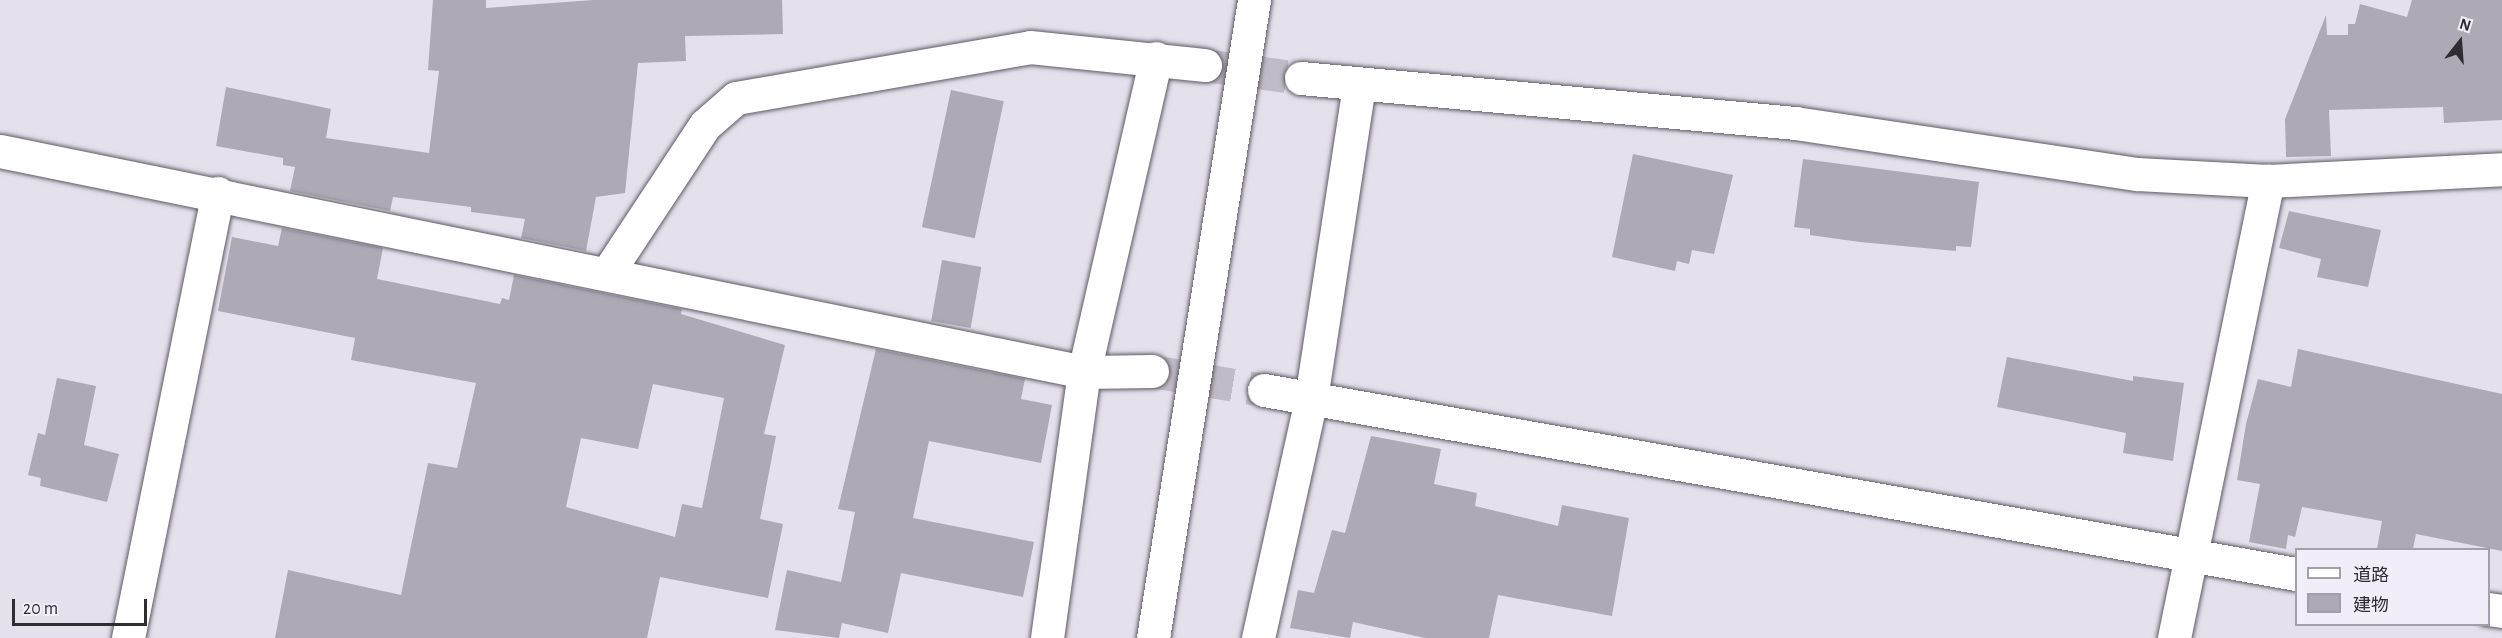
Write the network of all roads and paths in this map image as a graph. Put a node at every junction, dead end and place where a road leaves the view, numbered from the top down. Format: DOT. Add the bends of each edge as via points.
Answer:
graph roads {
  1 [pos="1254,0"];
  2 [pos="1156,58"];
  3 [pos="1205,65"];
  4 [pos="1301,78"];
  5 [pos="1359,84"];
  6 [pos="0,151"];
  7 [pos="2502,169"];
  8 [pos="2268,181"];
  9 [pos="218,193"];
  10 [pos="608,272"];
  11 [pos="1152,371"];
  12 [pos="1084,372"];
  13 [pos="1264,390"];
  14 [pos="1311,399"];
  15 [pos="2190,555"];
  16 [pos="2295,574"];
  17 [pos="128,638"];
  18 [pos="1047,638"];
  19 [pos="1153,638"];
  20 [pos="1258,638"];
  21 [pos="2174,638"];
  1 -- 19 [label="street"];
  2 -- 3 [label="street"];
  2 -- 10 [label="street" via="1030,47 736,98 705,125"];
  2 -- 12 [label="street"];
  4 -- 5 [label="street"];
  5 -- 8 [label="street" via="1426,86 1795,123 2040,164"];
  5 -- 14 [label="street"];
  6 -- 9 [label="street"];
  7 -- 8 [label="street"];
  8 -- 15 [label="street"];
  9 -- 10 [label="street" via="403,236"];
  9 -- 17 [label="street"];
  10 -- 12 [label="street"];
  11 -- 12 [label="street"];
  12 -- 18 [label="street"];
  13 -- 14 [label="street"];
  14 -- 15 [label="street"];
  14 -- 20 [label="street"];
  15 -- 16 [label="street"];
  15 -- 21 [label="street"];
}
